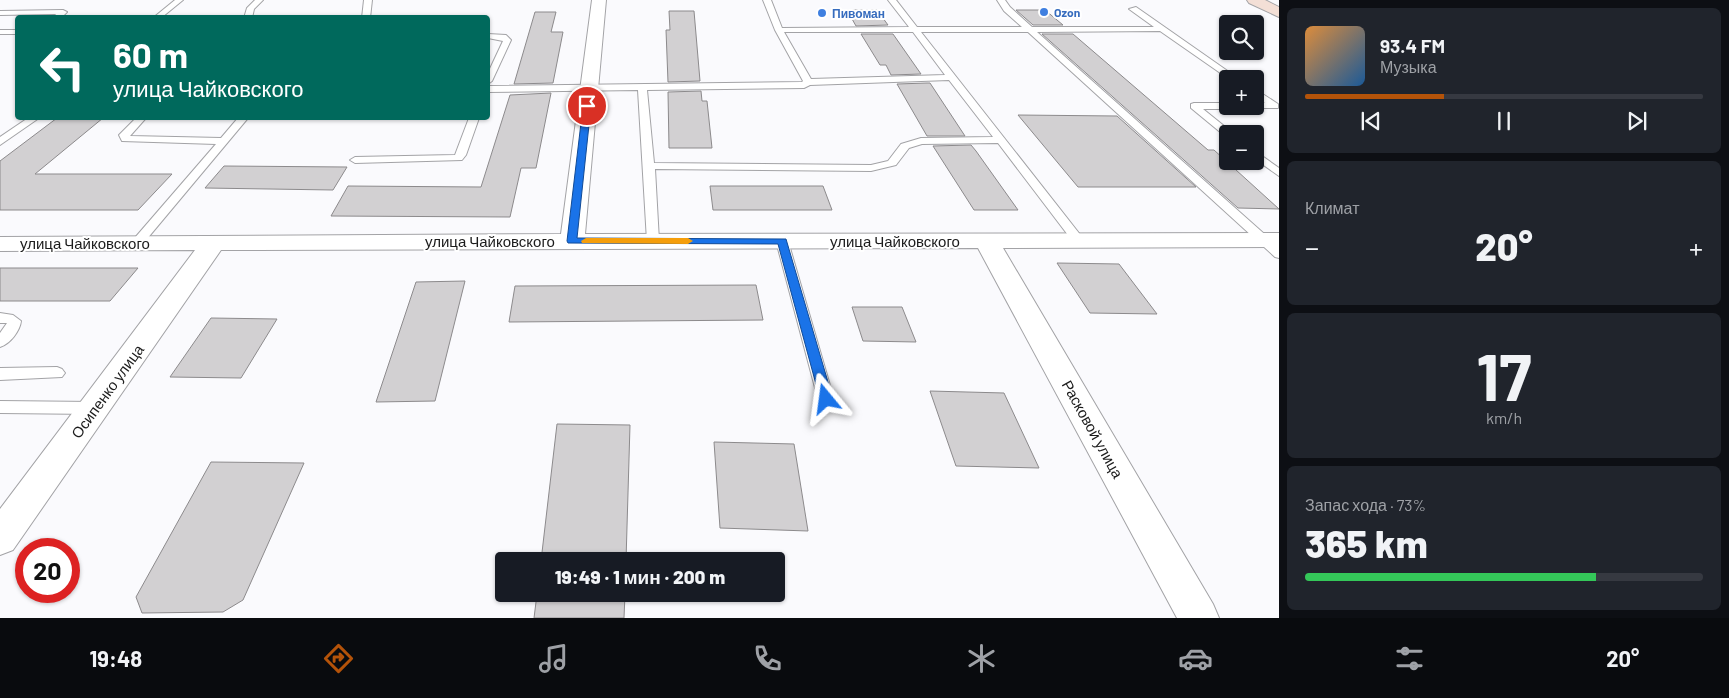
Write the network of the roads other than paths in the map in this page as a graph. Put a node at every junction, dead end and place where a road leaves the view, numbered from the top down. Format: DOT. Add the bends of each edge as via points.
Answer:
graph roads {
  1 [pos="180,0"];
  2 [pos="259,0"];
  3 [pos="368,0"];
  4 [pos="599,0"];
  5 [pos="767,0"];
  6 [pos="892,0"];
  7 [pos="1001,0"];
  8 [pos="1254,0"];
  9 [pos="1133,9"];
  10 [pos="0,12"];
  11 [pos="1279,12"];
  12 [pos="60,15"];
  13 [pos="160,15"];
  14 [pos="249,15"];
  15 [pos="366,15"];
  16 [pos="1030,29"];
  17 [pos="1163,29"];
  18 [pos="779,30"];
  19 [pos="914,30"];
  20 [pos="0,32"];
  21 [pos="15,32"];
  22 [pos="490,36"];
  23 [pos="1222,70"];
  24 [pos="490,77"];
  25 [pos="951,77"];
  26 [pos="808,82"];
  27 [pos="589,87"];
  28 [pos="642,87"];
  29 [pos="490,89"];
  30 [pos="1264,98"];
  31 [pos="1219,106"];
  32 [pos="1264,106"];
  33 [pos="31,120"];
  34 [pos="139,120"];
  35 [pos="241,120"];
  36 [pos="473,120"];
  37 [pos="1219,126"];
  38 [pos="1000,140"];
  39 [pos="222,141"];
  40 [pos="0,142"];
  41 [pos="355,160"];
  42 [pos="1264,161"];
  43 [pos="650,166"];
  44 [pos="1279,173"];
  45 [pos="986,240"];
  46 [pos="1078,240"];
  47 [pos="572,241"];
  48 [pos="653,241"];
  49 [pos="782,241"];
  50 [pos="137,243"];
  51 [pos="0,244"];
  52 [pos="213,244"];
  53 [pos="1274,245"];
  54 [pos="0,318"];
  55 [pos="0,342"];
  56 [pos="57,373"];
  57 [pos="0,374"];
  58 [pos="826,399"];
  59 [pos="0,407"];
  60 [pos="95,408"];
  61 [pos="0,538"];
  62 [pos="1200,618"];
  1 -- 13 [label="lane"];
  2 -- 14 [label="lane"];
  3 -- 15 [label="lane"];
  4 -- 27 [label="street"];
  5 -- 18 [label="lane"];
  6 -- 19 [label="lane"];
  7 -- 16 [label="lane"];
  8 -- 11 [label="main road"];
  9 -- 17 [label="lane"];
  10 -- 12 [label="lane" via="63,12"];
  16 -- 17 [label="lane"];
  16 -- 19 [label="lane"];
  16 -- 53 [label="lane"];
  17 -- 23 [label="lane"];
  18 -- 19 [label="lane"];
  18 -- 26 [label="lane"];
  19 -- 25 [label="lane"];
  20 -- 21 [label="lane"];
  22 -- 24 [label="lane" via="507,40"];
  25 -- 26 [label="lane"];
  25 -- 38 [label="lane"];
  26 -- 28 [label="lane" via="804,85"];
  27 -- 28 [label="lane"];
  27 -- 29 [label="lane"];
  27 -- 47 [label="street"];
  28 -- 43 [label="lane"];
  30 -- 32 [label="lane" via="1275,106"];
  31 -- 37 [label="lane" via="1194,106"];
  33 -- 40 [label="lane"];
  34 -- 39 [label="lane" via="125,132 126,139"];
  35 -- 39 [label="lane"];
  36 -- 41 [label="lane" via="458,158"];
  38 -- 43 [label="lane" via="921,141 905,146 892,163 872,168"];
  38 -- 46 [label="lane"];
  39 -- 50 [label="lane"];
  42 -- 44 [label="lane"];
  43 -- 48 [label="lane"];
  45 -- 46 [label="street, улица Чайковского"];
  45 -- 49 [label="street, улица Чайковского"];
  45 -- 62 [label="street, Расковой улица"];
  46 -- 53 [label="street, улица Чайковского"];
  47 -- 48 [label="street, улица Чайковского"];
  47 -- 52 [label="street, улица Чайковского"];
  48 -- 49 [label="street, улица Чайковского"];
  49 -- 58 [label="lane"];
  50 -- 51 [label="street, улица Чайковского"];
  50 -- 52 [label="street, улица Чайковского"];
  52 -- 60 [label="street, Осипенко улица"];
  54 -- 55 [label="lane" via="14,322"];
  56 -- 57 [label="lane"];
  59 -- 60 [label="lane"];
  60 -- 61 [label="street, Осипенко улица"];
}
